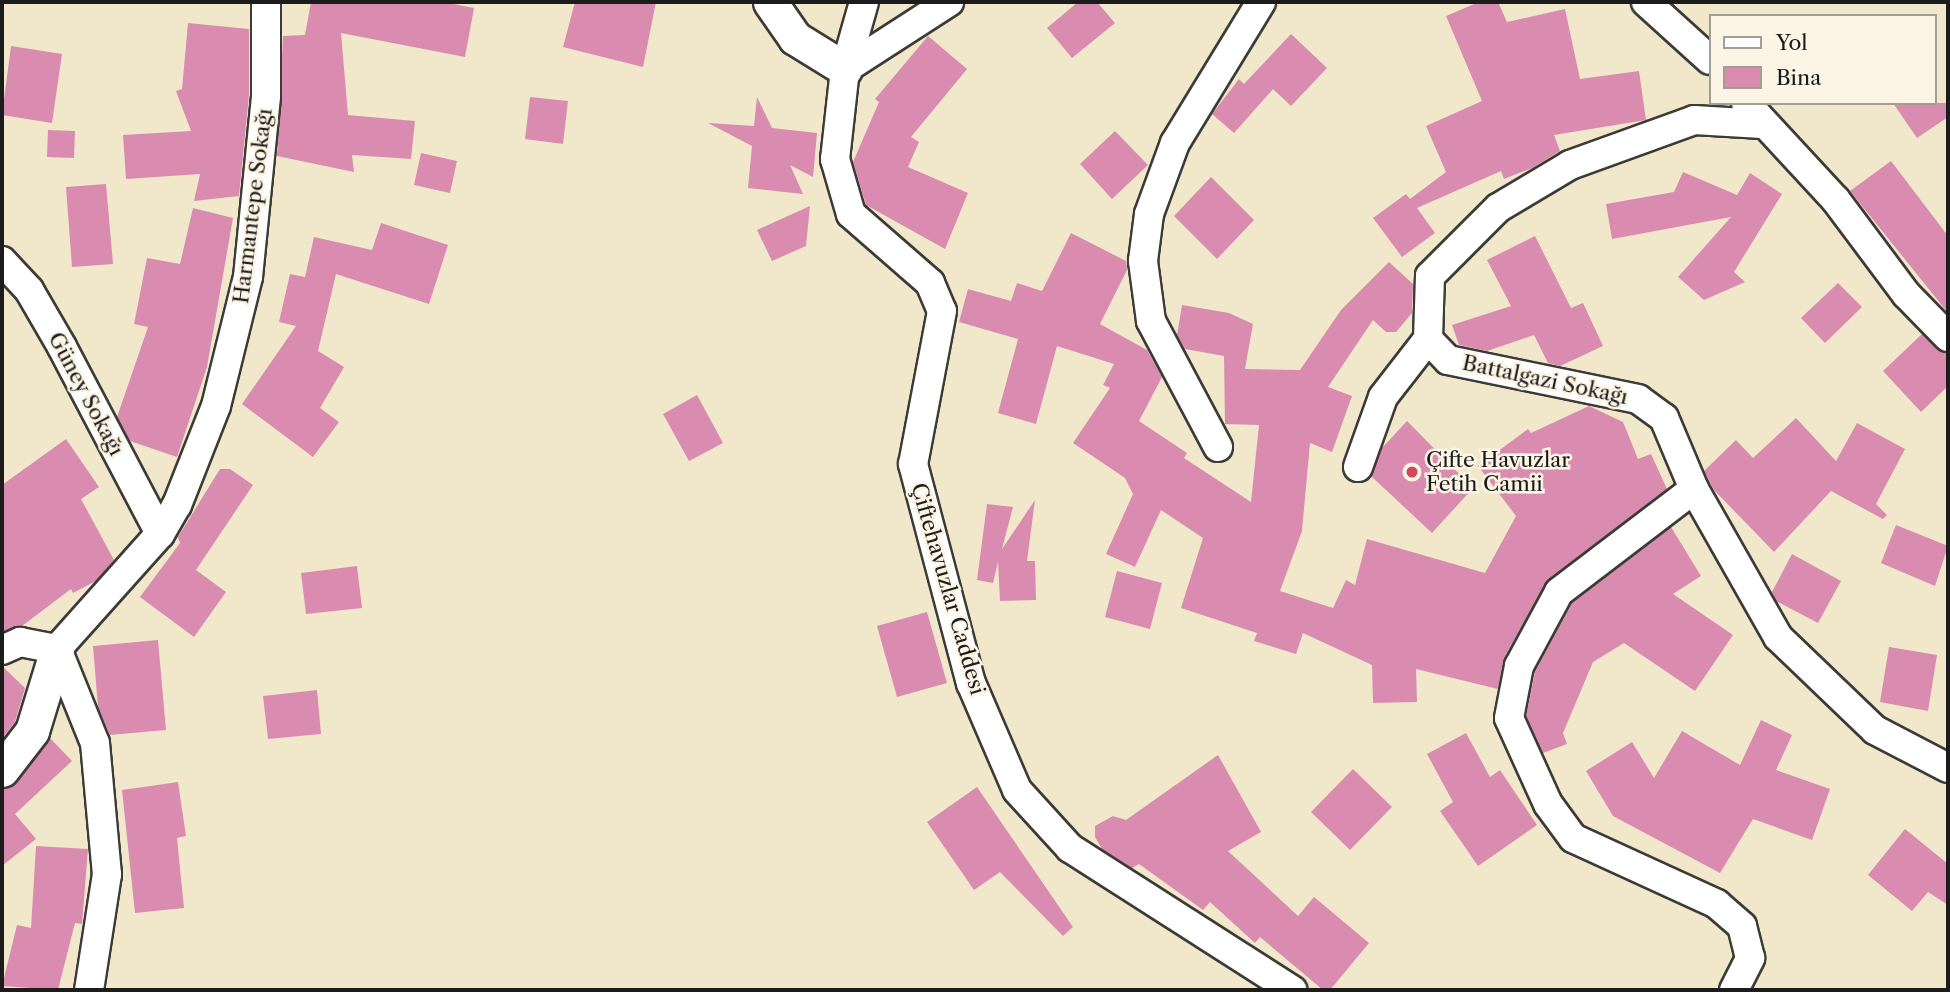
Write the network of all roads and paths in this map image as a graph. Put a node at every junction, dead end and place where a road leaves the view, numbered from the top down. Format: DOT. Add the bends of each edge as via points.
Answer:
graph roads {
  1 [pos="266,2"];
  2 [pos="771,2"];
  3 [pos="864,2"];
  4 [pos="949,2"];
  5 [pos="1261,2"];
  6 [pos="1646,2"];
  7 [pos="1708,58"];
  8 [pos="845,69"];
  9 [pos="1754,114"];
  10 [pos="2,261"];
  11 [pos="1948,337"];
  12 [pos="1428,340"];
  13 [pos="1218,447"];
  14 [pos="1358,467"];
  15 [pos="1694,489"];
  16 [pos="160,534"];
  17 [pos="57,649"];
  18 [pos="2,650"];
  19 [pos="1948,768"];
  20 [pos="2,769"];
  21 [pos="89,990"];
  22 [pos="1292,990"];
  23 [pos="1734,990"];
  1 -- 16 [label="street, Harmantepe Sokağı" via="266,96 248,277 216,406 177,505"];
  2 -- 8 [label="street" via="795,38"];
  3 -- 8 [label="street, Çiftehavuzlar Caddesi"];
  4 -- 8 [label="street"];
  5 -- 13 [label="street" via="1175,143 1149,214 1143,261 1151,321"];
  6 -- 7 [label="street"];
  8 -- 22 [label="street, Çiftehavuzlar Caddesi" via="835,159 839,187 851,214 930,283 942,311 913,464 971,683 1017,790 1070,848"];
  9 -- 11 [label="street" via="1835,199 1906,294"];
  9 -- 12 [label="street" via="1694,120 1570,165 1498,208 1430,276"];
  10 -- 16 [label="street, Güney Sokağı" via="29,290 62,347"];
  12 -- 14 [label="street" via="1383,397"];
  12 -- 15 [label="street, Battalgazi Sokağı" via="1448,360 1638,399 1664,418"];
  15 -- 19 [label="street, Battalgazi Sokağı" via="1778,637 1875,730"];
  15 -- 23 [label="street" via="1559,593 1520,666 1509,718 1548,804 1573,838 1717,904 1742,926 1750,958"];
  16 -- 17 [label="street, Harmantepe Sokağı"];
  17 -- 18 [label="street" via="20,642"];
  17 -- 20 [label="street" via="32,731"];
  17 -- 21 [label="street" via="95,743 107,874"];
}
